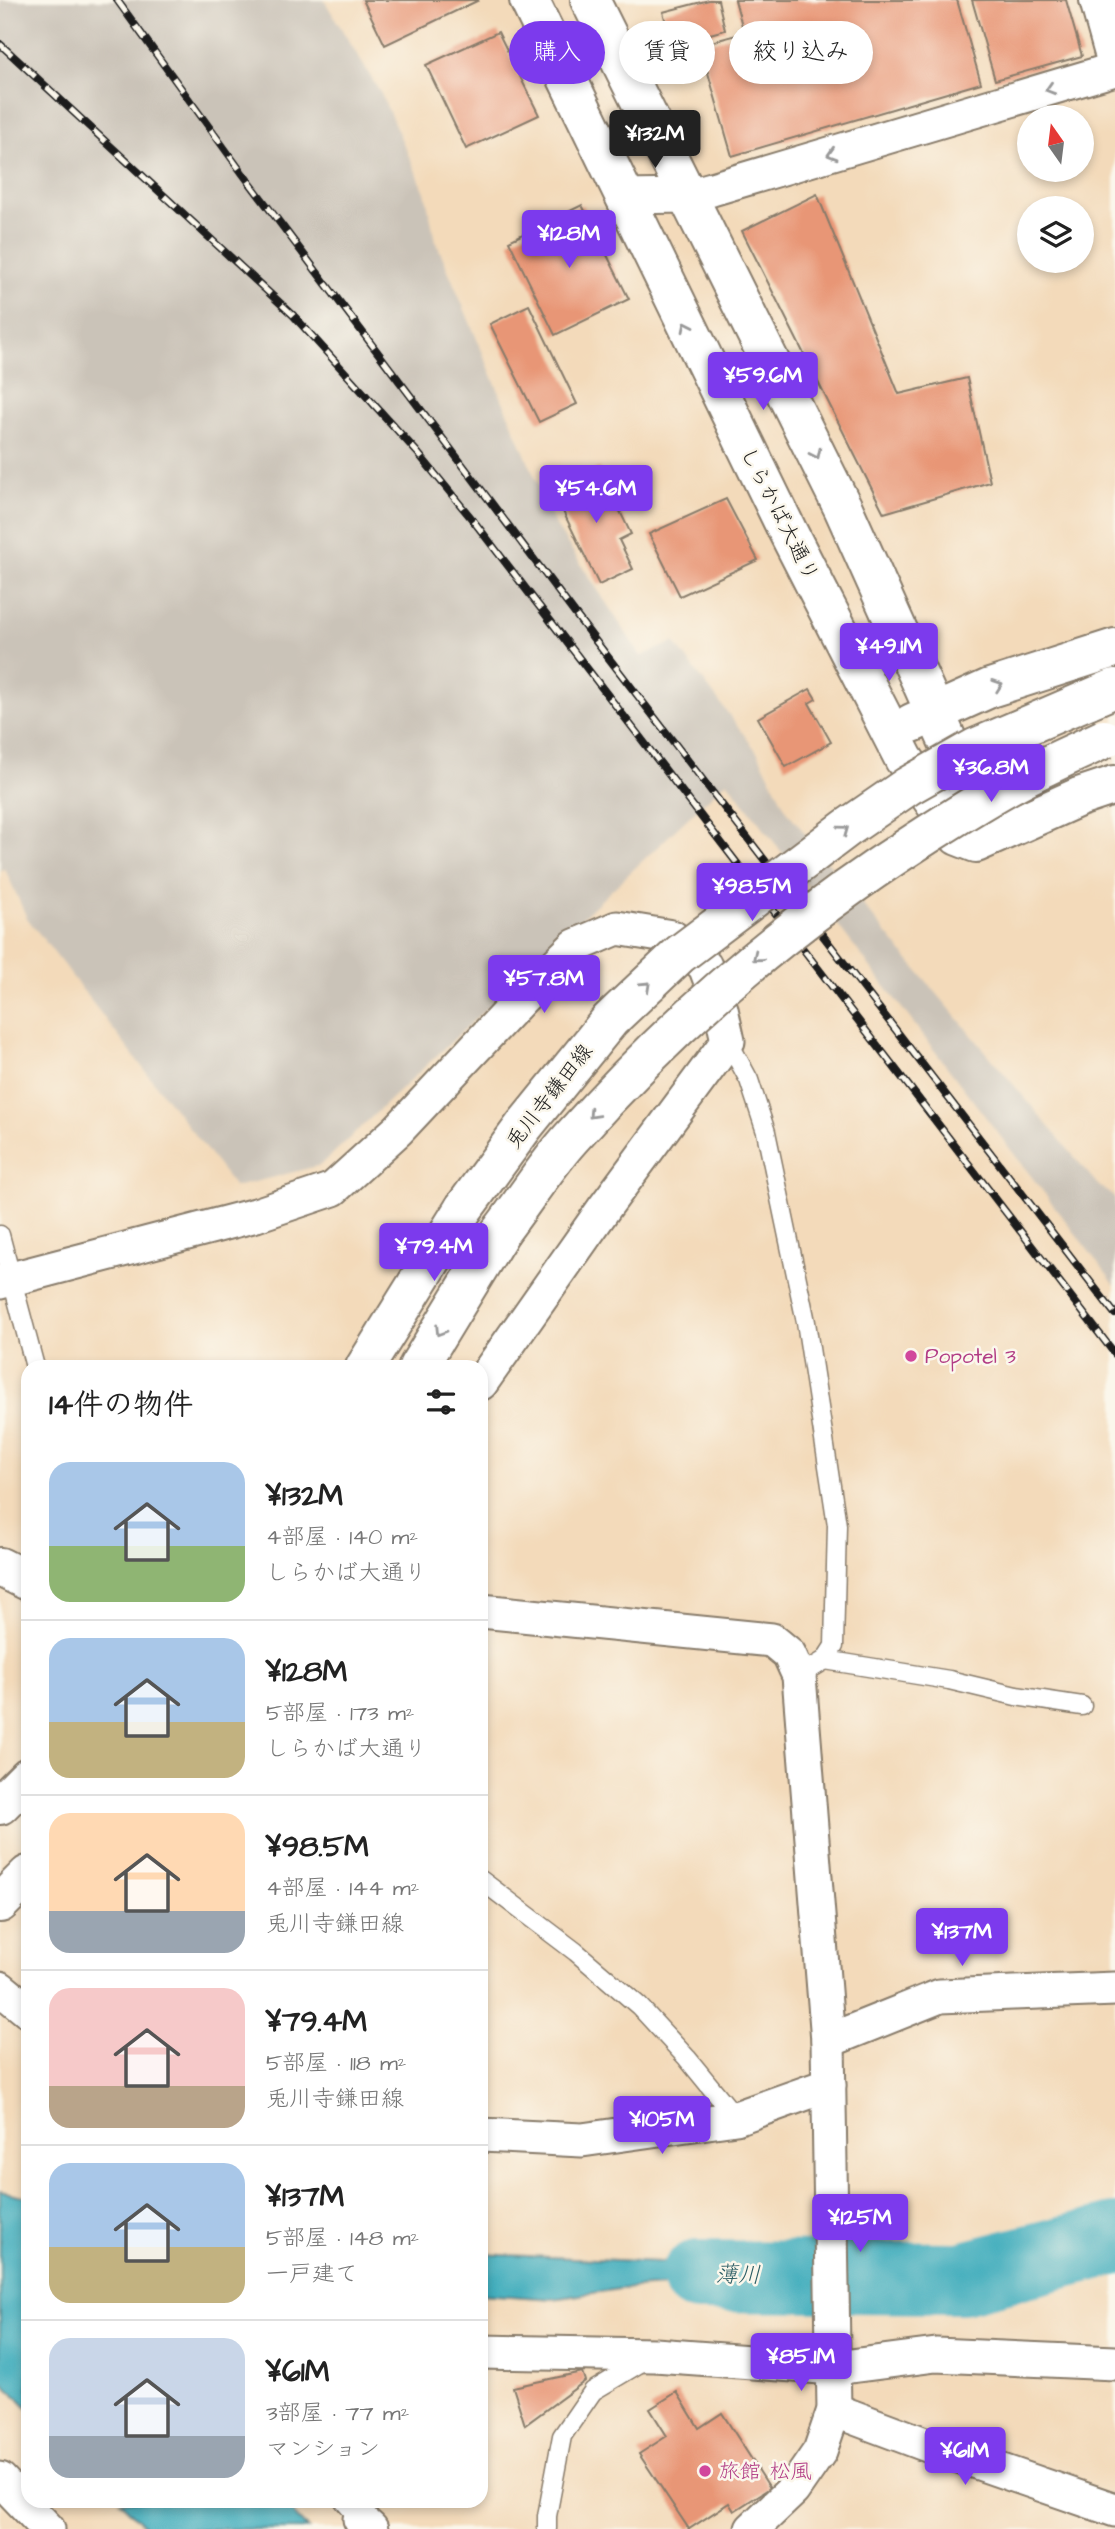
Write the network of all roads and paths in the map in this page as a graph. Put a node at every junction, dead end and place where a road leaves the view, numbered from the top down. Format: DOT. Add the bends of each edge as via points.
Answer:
graph roads {
  1 [pos="529,0"];
  2 [pos="590,0"];
  3 [pos="1099,0"];
  4 [pos="1115,57"];
  5 [pos="1115,69"];
  6 [pos="686,196"];
  7 [pos="625,197"];
  8 [pos="1115,648"];
  9 [pos="1101,694"];
  10 [pos="936,712"];
  11 [pos="891,733"];
  12 [pos="1111,748"];
  13 [pos="1115,785"];
  14 [pos="728,1041"];
  15 [pos="0,1235"];
  16 [pos="6,1280"];
  17 [pos="33,1360"];
  18 [pos="369,1360"];
  19 [pos="422,1360"];
  20 [pos="488,1373"];
  21 [pos="0,1567"];
  22 [pos="21,1578"];
  23 [pos="488,1612"];
  24 [pos="812,1668"];
  25 [pos="1082,1706"];
  26 [pos="21,1784"];
  27 [pos="0,1805"];
  28 [pos="21,1882"];
  29 [pos="488,1885"];
  30 [pos="0,1903"];
  31 [pos="0,1988"];
  32 [pos="1115,1989"];
  33 [pos="21,2005"];
  34 [pos="828,2040"];
  35 [pos="830,2085"];
  36 [pos="736,2118"];
  37 [pos="488,2135"];
  38 [pos="488,2352"];
  39 [pos="655,2355"];
  40 [pos="835,2355"];
  41 [pos="1115,2363"];
  42 [pos="835,2410"];
  43 [pos="0,2479"];
  44 [pos="21,2501"];
  45 [pos="28,2508"];
  46 [pos="1115,2510"];
  47 [pos="48,2529"];
  48 [pos="547,2529"];
  49 [pos="752,2529"];
  1 -- 7 [label="street, しらかば大通り"];
  2 -- 6 [label="street"];
  3 -- 4 [label="street"];
  5 -- 6 [label="street, one-way"];
  6 -- 7 [label="street"];
  6 -- 10 [label="street, one-way" via="842,508"];
  11 -- 7 [label="street, しらかば大通り, one-way"];
  10 -- 8 [label="street, one-way" via="990,688"];
  18 -- 9 [label="street, 兎川寺鎌田線, one-way, bridge" via="464,1208 524,1126 610,1020 680,954 908,786 975,748"];
  10 -- 11 [label="street"];
  10 -- 12 [label="street" via="986,817"];
  11 -- 13 [label="street, しらかば大通り" via="904,760 958,836 976,843"];
  12 -- 19 [label="street, 兎川寺鎌田線, one-way, bridge" via="1027,775 974,805 870,872 721,986 569,1140 501,1231"];
  14 -- 16 [label="street" via="705,966 671,937 617,928 575,946 398,1130 333,1189 256,1215"];
  14 -- 20 [label="street"];
  14 -- 24 [label="lane" via="749,1080 766,1132 806,1322 837,1525 834,1646"];
  15 -- 16 [label="lane"];
  16 -- 17 [label="lane"];
  21 -- 22 [label="street"];
  23 -- 24 [label="street" via="772,1640"];
  24 -- 25 [label="lane" via="949,1681"];
  24 -- 34 [label="street"];
  26 -- 27 [label="street"];
  28 -- 30 [label="street"];
  29 -- 36 [label="lane" via="639,2006"];
  31 -- 33 [label="street"];
  32 -- 34 [label="street" via="940,1996"];
  34 -- 35 [label="street"];
  35 -- 36 [label="street"];
  35 -- 40 [label="street"];
  36 -- 37 [label="street" via="582,2140"];
  38 -- 39 [label="street"];
  39 -- 40 [label="street"];
  39 -- 48 [label="lane" via="593,2391 562,2436"];
  40 -- 41 [label="street"];
  40 -- 42 [label="street"];
  42 -- 46 [label="street"];
  42 -- 49 [label="street" via="820,2451 793,2490"];
  43 -- 44 [label="street"];
  45 -- 47 [label="street"];
}
